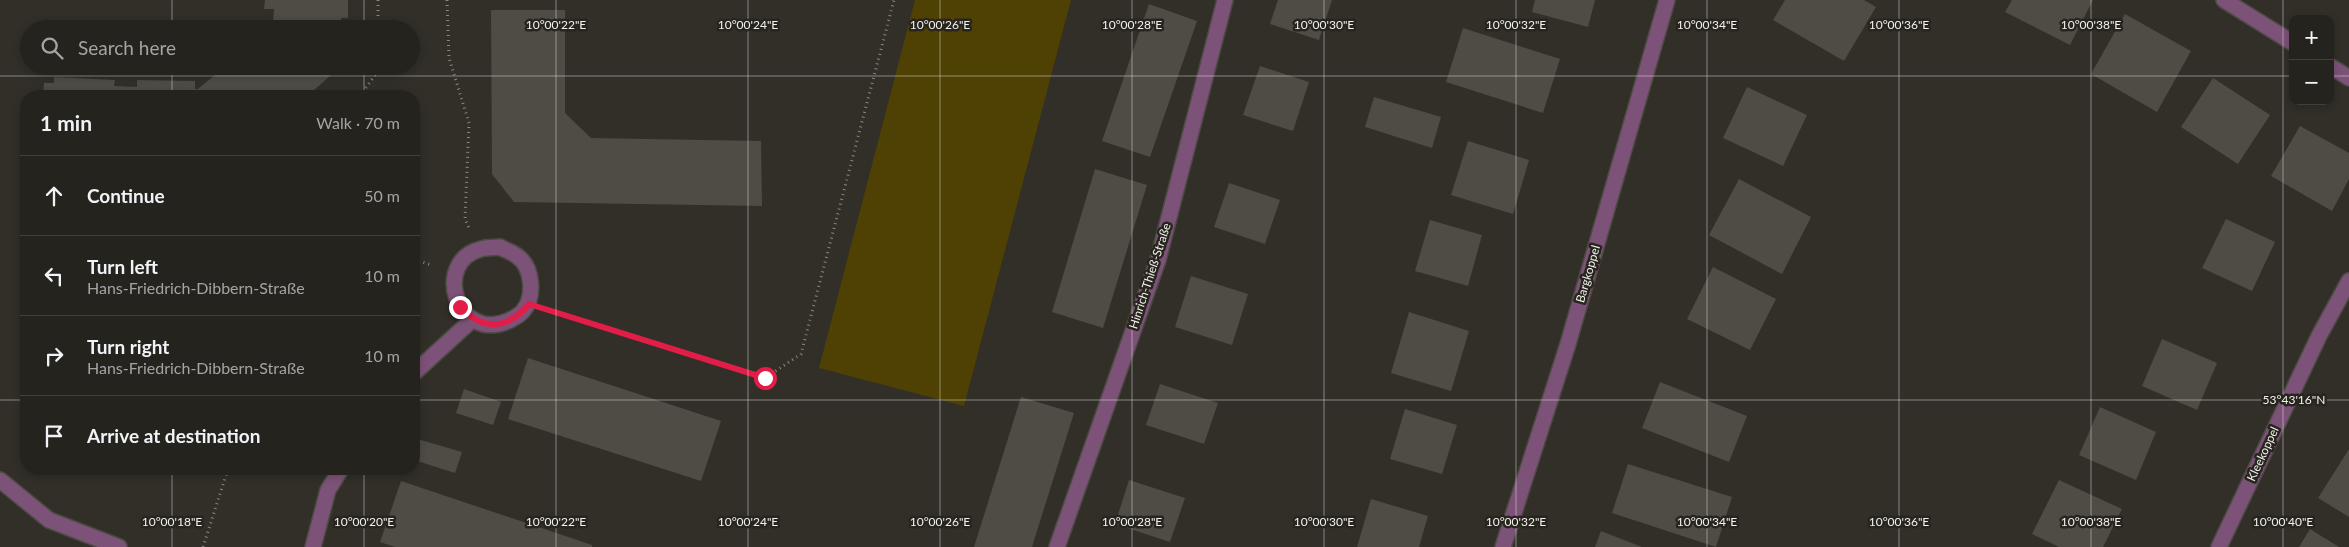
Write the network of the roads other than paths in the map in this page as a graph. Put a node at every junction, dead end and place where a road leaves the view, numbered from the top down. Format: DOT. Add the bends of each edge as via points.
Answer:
graph roads {
  1 [pos="1225,0"];
  2 [pos="1667,0"];
  3 [pos="2224,0"];
  4 [pos="2289,41"];
  5 [pos="2334,69"];
  6 [pos="2349,78"];
  7 [pos="2349,280"];
  8 [pos="472,320"];
  9 [pos="420,368"];
  10 [pos="337,475"];
  11 [pos="0,480"];
  12 [pos="119,547"];
  13 [pos="313,547"];
  14 [pos="1057,547"];
  15 [pos="1504,547"];
  16 [pos="2220,547"];
  1 -- 14 [label="street, Hinrich-Thieß-Straße" via="1158,260"];
  2 -- 15 [label="street, Bargkoppel" via="1568,344"];
  3 -- 4 [label="street"];
  5 -- 6 [label="street"];
  7 -- 16 [label="street, Kleekoppel" via="2319,336"];
  8 -- 8 [label="street" via="460,307 454,291 456,273 465,258 480,249 500,247 518,256 530,274 529,304 519,316 497,325"];
  8 -- 9 [label="street"];
  10 -- 13 [label="street" via="328,490"];
  11 -- 12 [label="street" via="49,520"];
}
